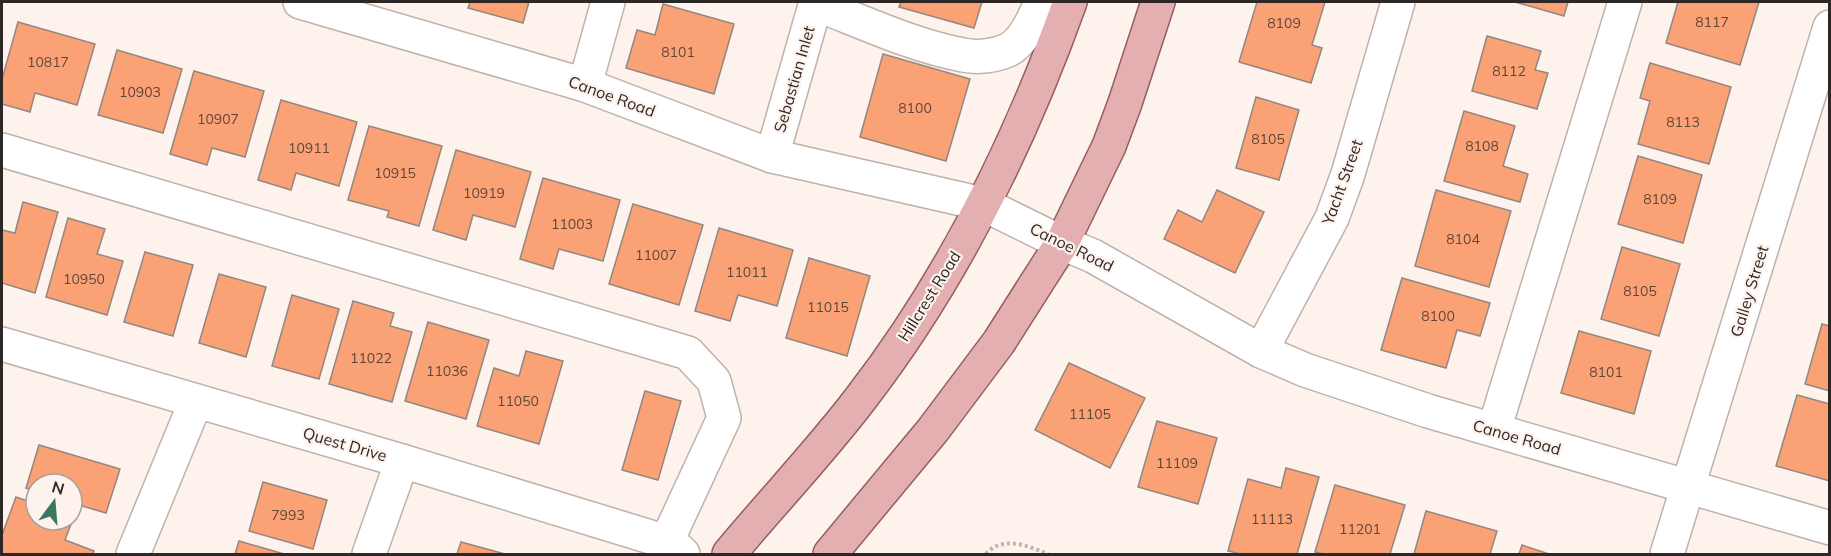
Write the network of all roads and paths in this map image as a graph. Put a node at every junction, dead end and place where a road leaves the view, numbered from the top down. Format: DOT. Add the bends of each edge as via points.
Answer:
graph roads {
  1 [pos="300,2"];
  2 [pos="608,2"];
  3 [pos="1041,2"];
  4 [pos="1070,2"];
  5 [pos="1158,2"];
  6 [pos="1398,2"];
  7 [pos="1625,2"];
  8 [pos="816,3"];
  9 [pos="368,11"];
  10 [pos="1830,27"];
  11 [pos="585,85"];
  12 [pos="2,150"];
  13 [pos="772,156"];
  14 [pos="983,204"];
  15 [pos="1062,243"];
  16 [pos="2,344"];
  17 [pos="1260,351"];
  18 [pos="196,400"];
  19 [pos="1494,430"];
  20 [pos="402,461"];
  21 [pos="1689,487"];
  22 [pos="1830,528"];
  23 [pos="675,549"];
  24 [pos="134,555"];
  25 [pos="369,555"];
  26 [pos="729,555"];
  27 [pos="830,555"];
  28 [pos="986,555"];
  29 [pos="1048,555"];
  30 [pos="1667,555"];
  1 -- 9 [label="street, Canoe Road"];
  2 -- 11 [label="street"];
  3 -- 8 [label="street" via="1032,26 1010,49 983,57 964,56 913,40"];
  4 -- 14 [label="main road, Hillcrest Road" via="1016,138"];
  5 -- 15 [label="main road" via="1109,146"];
  6 -- 17 [label="street, Yacht Street" via="1332,218"];
  7 -- 19 [label="street"];
  8 -- 13 [label="street, Sebastian Inlet"];
  9 -- 11 [label="street, Canoe Road"];
  10 -- 21 [label="street, Galley Street"];
  11 -- 13 [label="street, Canoe Road"];
  12 -- 23 [label="street" via="688,353 714,381 724,418"];
  13 -- 14 [label="street, Canoe Road"];
  14 -- 15 [label="street, Canoe Road"];
  14 -- 26 [label="main road, Hillcrest Road" via="919,317 861,399"];
  15 -- 17 [label="street, Canoe Road" via="1093,256"];
  15 -- 27 [label="main road" via="999,342"];
  16 -- 18 [label="street, Quest Drive"];
  17 -- 19 [label="street, Canoe Road" via="1305,370"];
  18 -- 20 [label="street, Quest Drive"];
  18 -- 24 [label="street"];
  19 -- 21 [label="street, Canoe Road"];
  20 -- 23 [label="street, Quest Drive"];
  20 -- 25 [label="street"];
  21 -- 22 [label="street, Canoe Road"];
  21 -- 30 [label="street, Galley Street"];
  28 -- 29 [label="path" via="999,544 1016,543"];
}
